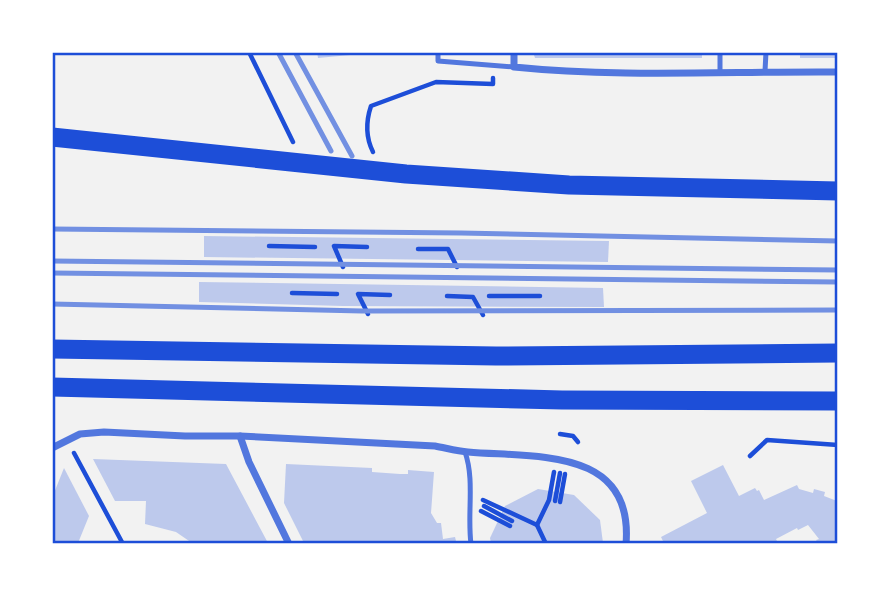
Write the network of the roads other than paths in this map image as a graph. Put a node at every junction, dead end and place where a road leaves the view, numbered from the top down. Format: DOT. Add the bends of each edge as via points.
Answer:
graph roads {
  1 [pos="438,52"];
  2 [pos="514,52"];
  3 [pos="720,52"];
  4 [pos="766,52"];
  5 [pos="514,67"];
  6 [pos="720,71"];
  7 [pos="765,71"];
  8 [pos="838,72"];
  9 [pos="52,137"];
  10 [pos="838,191"];
  11 [pos="52,349"];
  12 [pos="838,353"];
  13 [pos="52,387"];
  14 [pos="838,401"];
  15 [pos="240,436"];
  16 [pos="52,448"];
  17 [pos="465,452"];
  18 [pos="289,544"];
  19 [pos="471,544"];
  20 [pos="626,544"];
  1 -- 5 [label="lane" via="438,61"];
  2 -- 5 [label="street"];
  3 -- 6 [label="lane"];
  4 -- 7 [label="lane"];
  5 -- 6 [label="street"];
  6 -- 7 [label="street"];
  7 -- 8 [label="street"];
  9 -- 10 [label="highway" via="406,174 569,185"];
  11 -- 12 [label="highway" via="496,356"];
  13 -- 14 [label="highway" via="549,400"];
  15 -- 16 [label="street" via="91,432"];
  15 -- 17 [label="street" via="435,446"];
  15 -- 18 [label="street"];
  17 -- 19 [label="lane" via="470,465"];
  17 -- 20 [label="street" via="561,459 588,466 619,496 626,512"];
}
